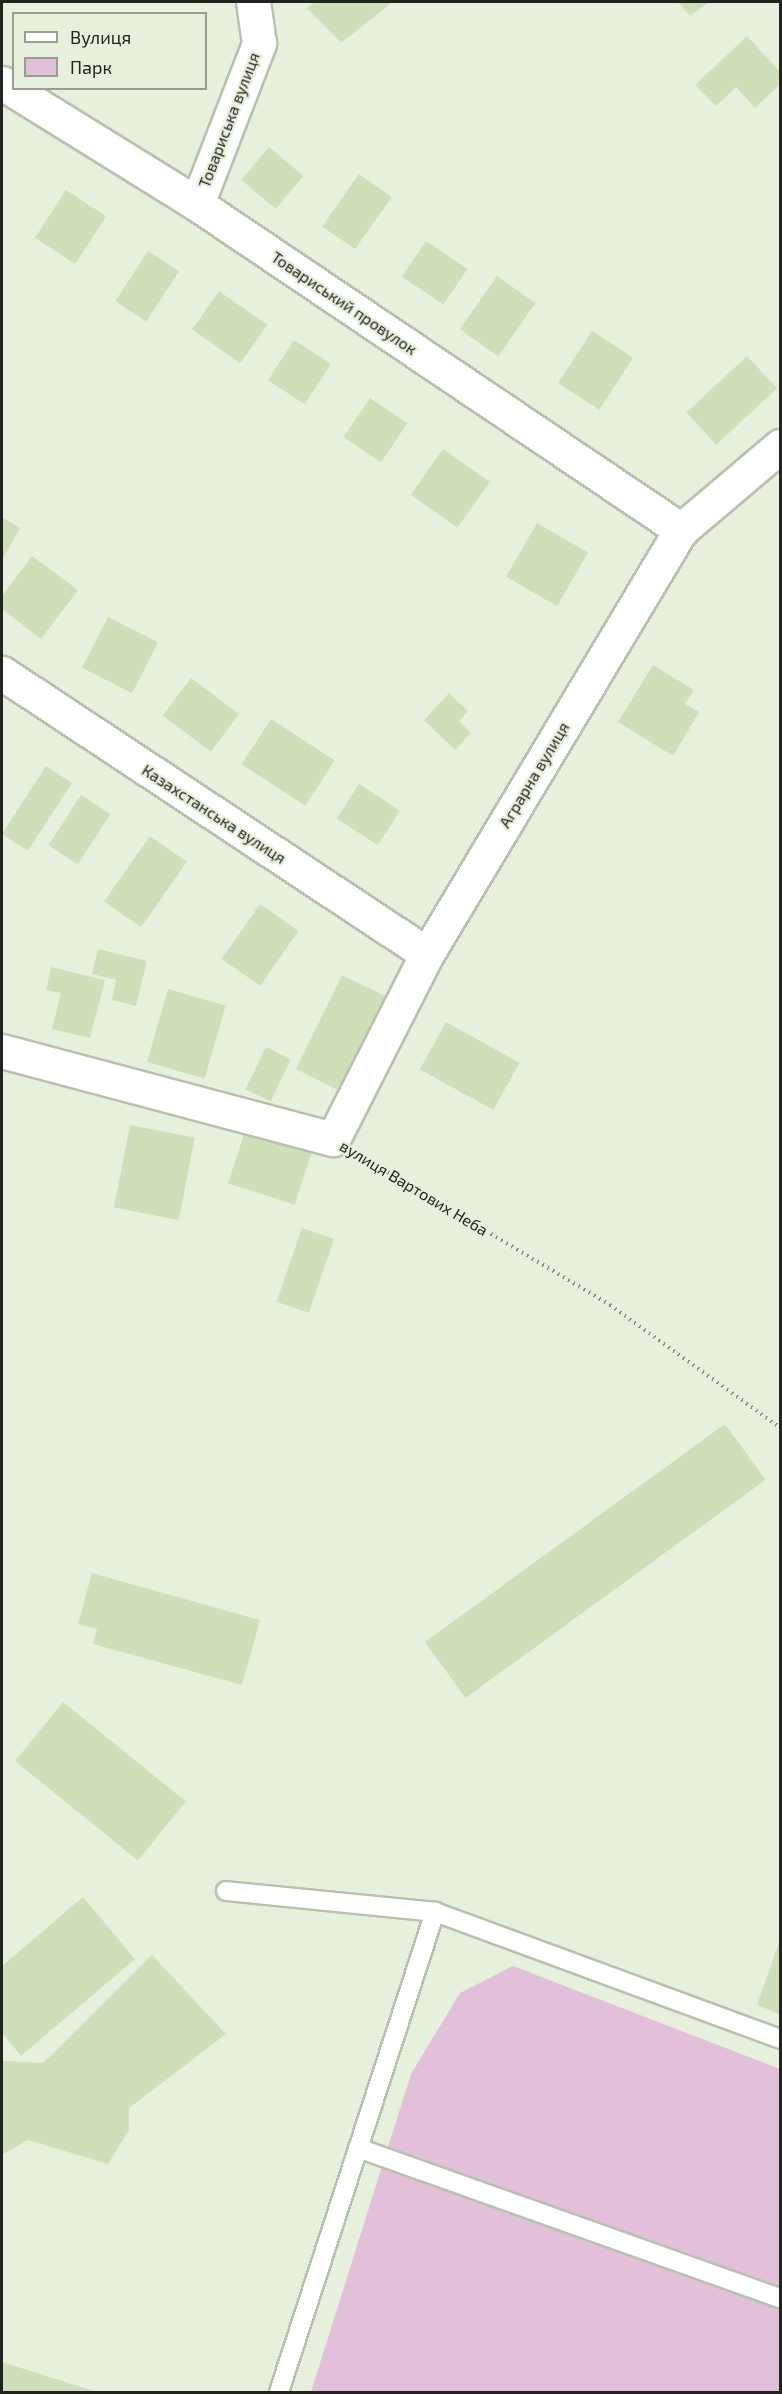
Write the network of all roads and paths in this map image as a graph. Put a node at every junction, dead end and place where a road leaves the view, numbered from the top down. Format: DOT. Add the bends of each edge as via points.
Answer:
graph roads {
  1 [pos="253,2"];
  2 [pos="13,90"];
  3 [pos="197,204"];
  4 [pos="780,446"];
  5 [pos="681,530"];
  6 [pos="2,673"];
  7 [pos="427,954"];
  8 [pos="2,1051"];
  9 [pos="333,1139"];
  10 [pos="778,1427"];
  11 [pos="226,1891"];
  12 [pos="435,1912"];
  13 [pos="780,2039"];
  14 [pos="358,2148"];
  15 [pos="780,2298"];
  16 [pos="279,2392"];
  1 -- 3 [label="street, Товариська вулиця" via="259,43"];
  2 -- 3 [label="street, Товариський провулок"];
  3 -- 5 [label="street, Товариський провулок"];
  4 -- 5 [label="street, Аграрна вулиця"];
  5 -- 7 [label="street, Аграрна вулиця"];
  6 -- 7 [label="street, Казахстанська вулиця"];
  7 -- 9 [label="street, Аграрна вулиця"];
  8 -- 9 [label="street, вулиця Вартових Неба"];
  9 -- 10 [label="path, вулиця Вартових Неба" via="610,1305"];
  11 -- 12 [label="lane"];
  12 -- 13 [label="lane"];
  12 -- 14 [label="lane"];
  14 -- 15 [label="lane"];
  14 -- 16 [label="lane"];
}
